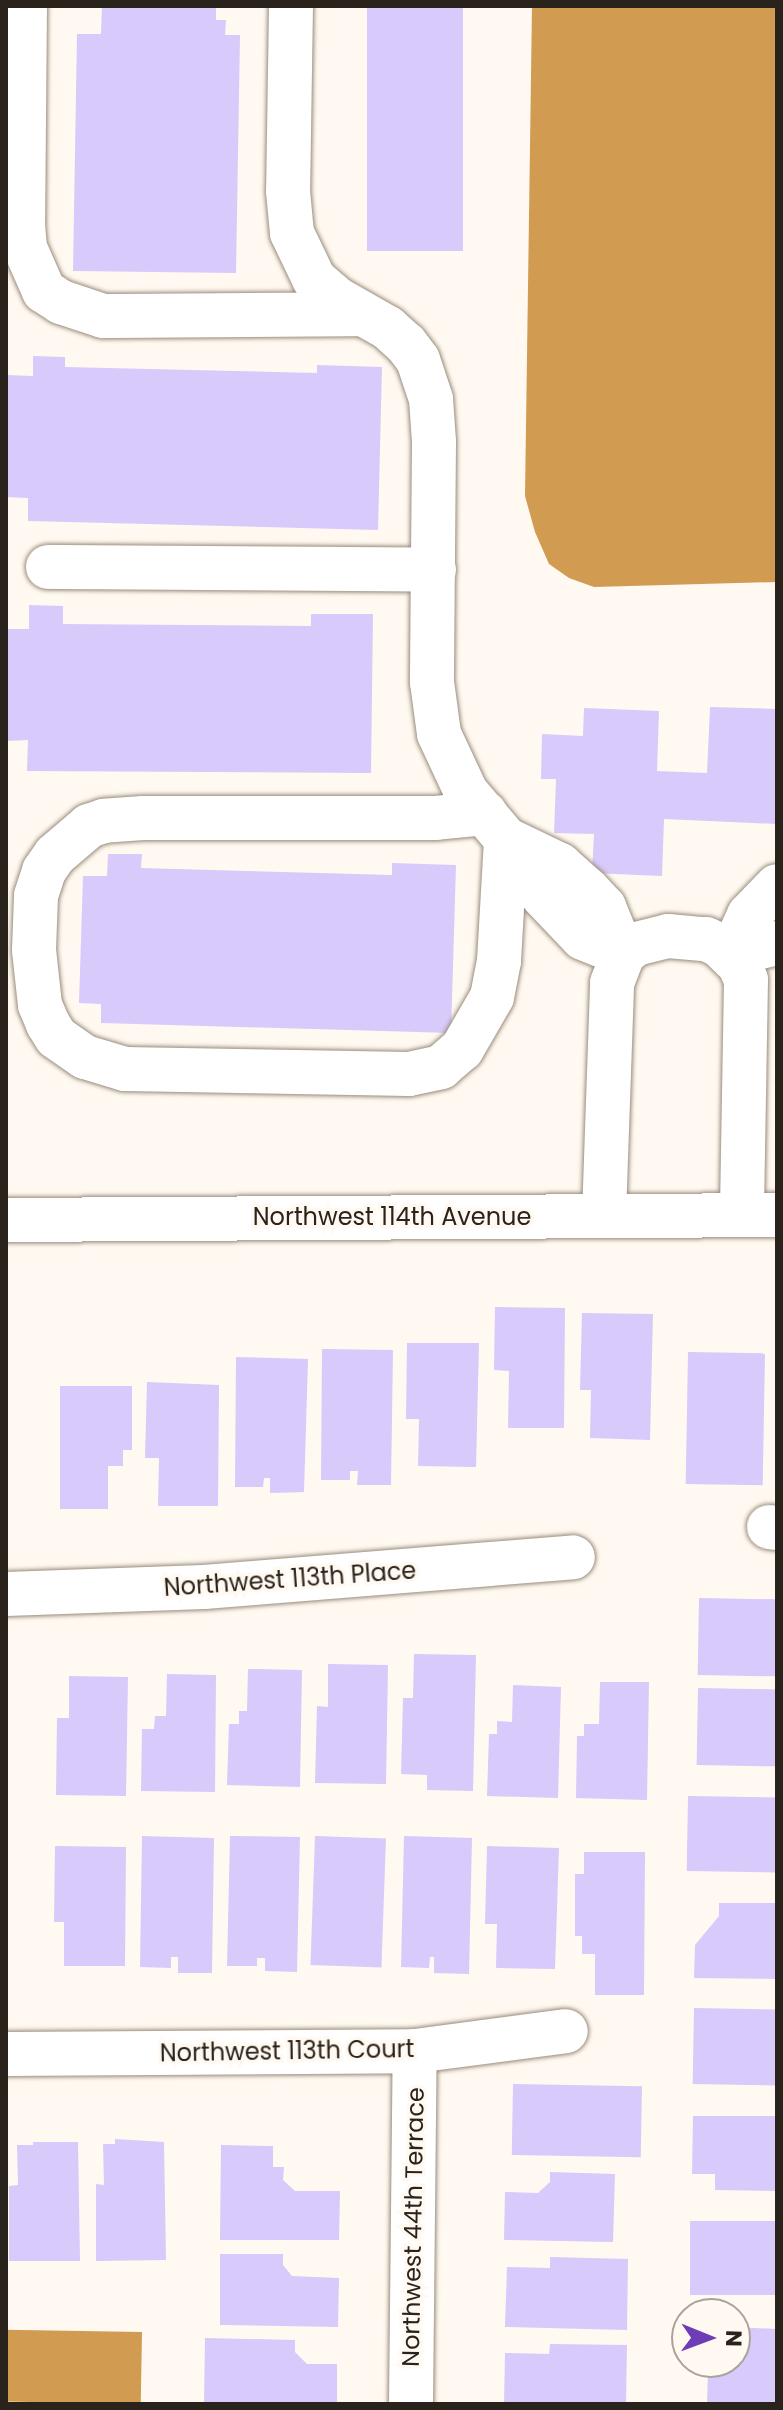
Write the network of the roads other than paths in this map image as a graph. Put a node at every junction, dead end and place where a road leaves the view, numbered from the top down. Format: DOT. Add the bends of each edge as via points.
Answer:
graph roads {
  1 [pos="25,6"];
  2 [pos="291,6"];
  3 [pos="362,314"];
  4 [pos="48,567"];
  5 [pos="434,570"];
  6 [pos="496,826"];
  7 [pos="777,886"];
  8 [pos="777,943"];
  9 [pos="623,954"];
  10 [pos="731,954"];
  11 [pos="760,1215"];
  12 [pos="604,1216"];
  13 [pos="6,1220"];
  14 [pos="573,1557"];
  15 [pos="6,1594"];
  16 [pos="566,2031"];
  17 [pos="415,2051"];
  18 [pos="6,2054"];
  19 [pos="411,2404"];
  1 -- 3 [label="street" via="23,225 25,248 44,291 103,316"];
  2 -- 3 [label="street" via="292,233 314,279"];
  3 -- 5 [label="street" via="406,344 425,376 434,442"];
  4 -- 5 [label="street"];
  5 -- 6 [label="street" via="435,713 448,758 466,792"];
  6 -- 6 [label="street" via="499,961 492,997 462,1049 441,1067 409,1074 125,1069 85,1057 56,1037 40,1005 36,896 55,855 89,826 143,818 436,818"];
  6 -- 9 [label="street" via="560,865 587,889 604,907"];
  7 -- 10 [label="street" via="749,915"];
  8 -- 10 [label="street"];
  9 -- 10 [label="street" via="636,944 668,936 706,939"];
  9 -- 12 [label="street" via="610,1002"];
  10 -- 11 [label="street" via="746,980"];
  11 -- 12 [label="street, Northwest 114th Avenue"];
  12 -- 13 [label="street, Northwest 114th Avenue"];
  14 -- 15 [label="street, Northwest 113th Place" via="251,1584"];
  16 -- 17 [label="street, Northwest 113th Court"];
  17 -- 18 [label="street, Northwest 113th Court"];
  17 -- 19 [label="street, Northwest 44th Terrace"];
}
